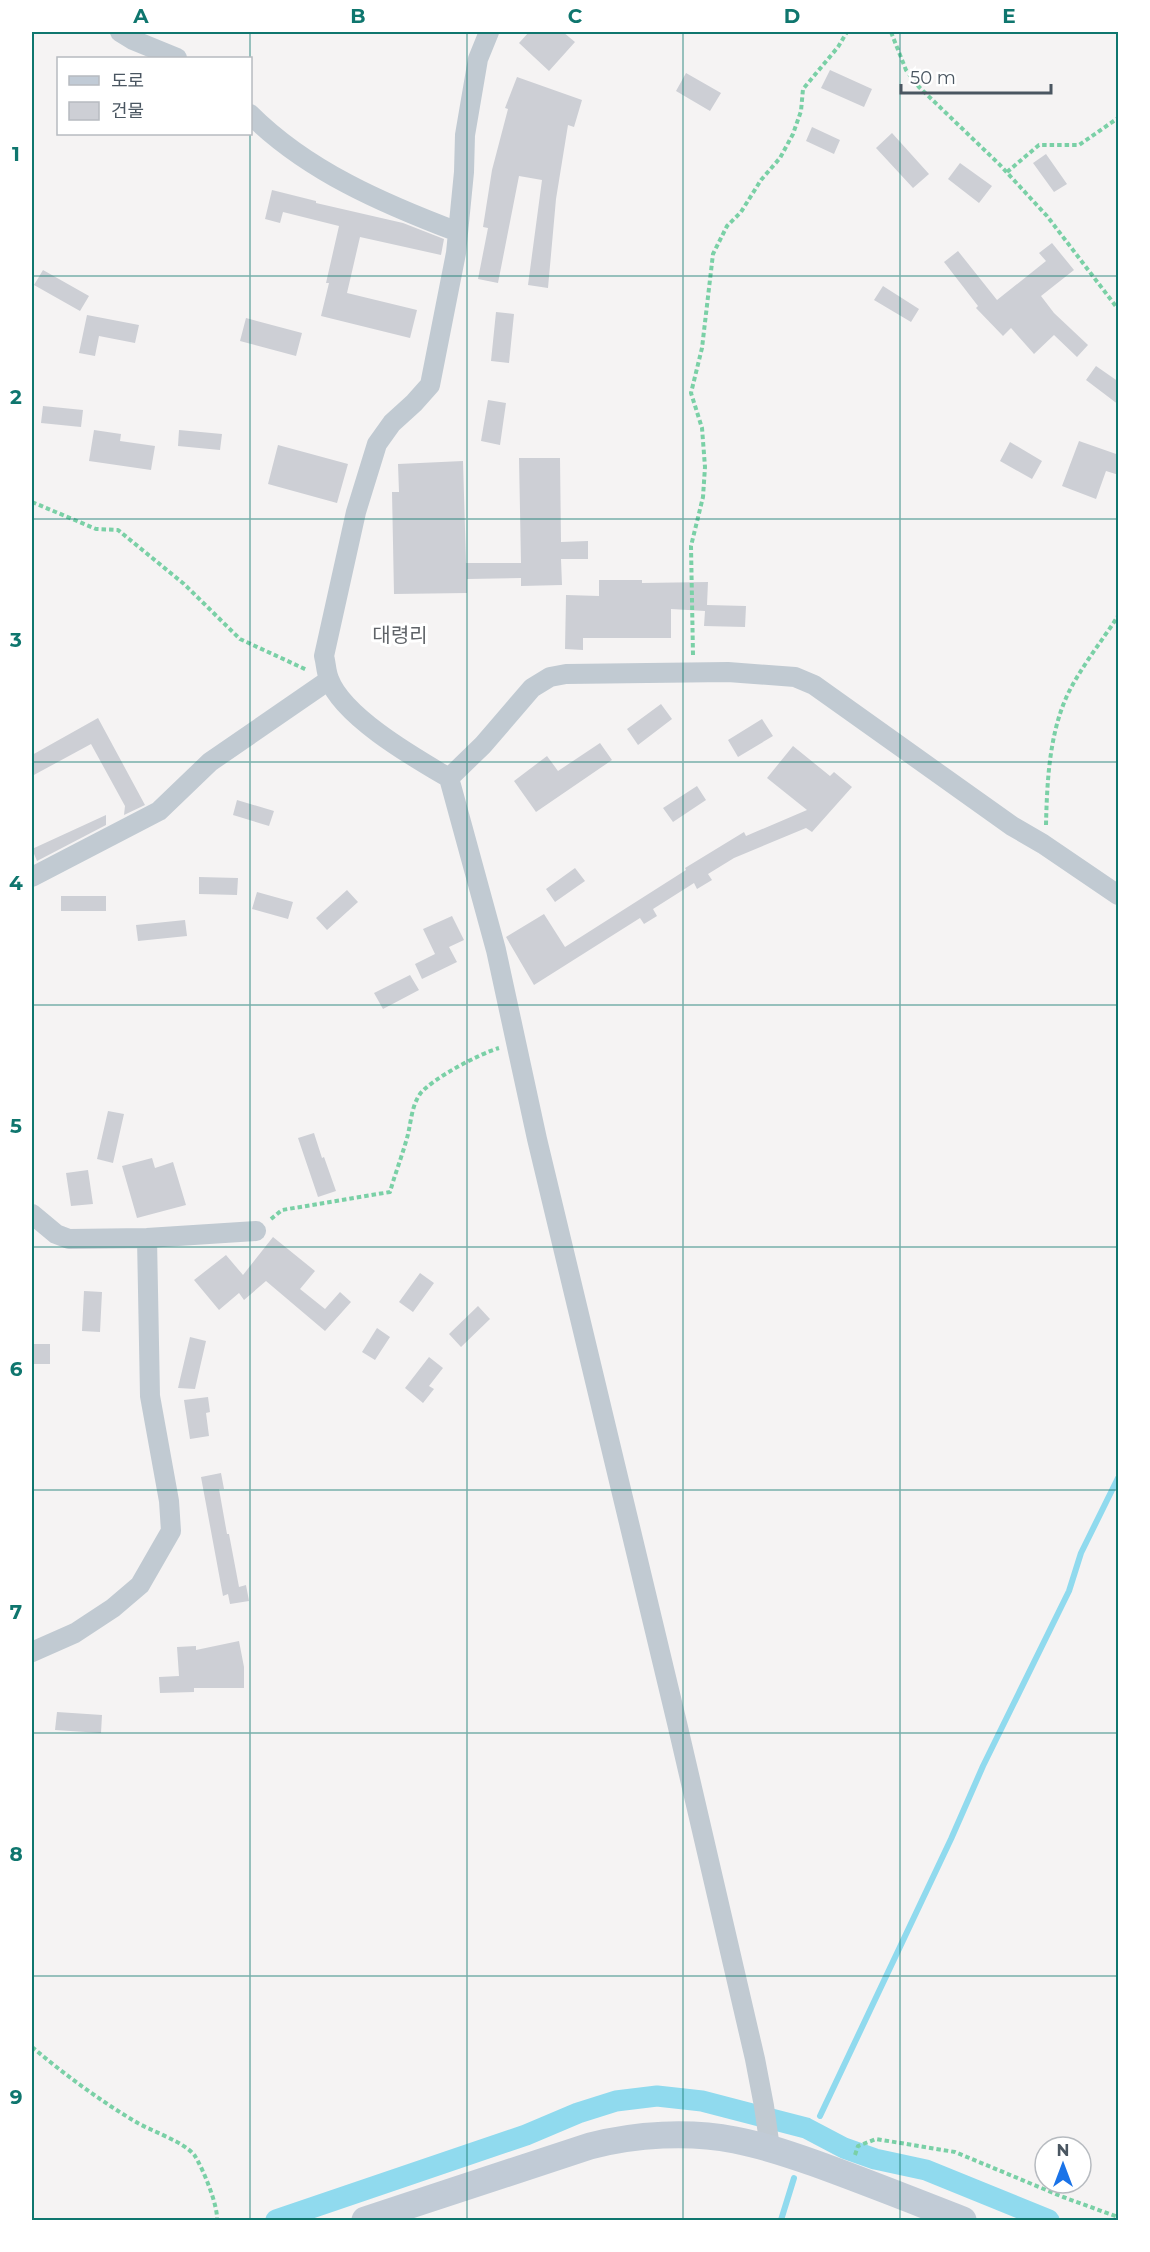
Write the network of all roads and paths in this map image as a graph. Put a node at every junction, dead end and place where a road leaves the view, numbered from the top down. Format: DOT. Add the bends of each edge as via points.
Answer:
graph roads {
  1 [pos="120,32"];
  2 [pos="489,32"];
  3 [pos="847,32"];
  4 [pos="891,32"];
  5 [pos="175,57"];
  6 [pos="252,116"];
  7 [pos="1119,118"];
  8 [pos="1006,172"];
  9 [pos="458,232"];
  10 [pos="1119,309"];
  11 [pos="32,502"];
  12 [pos="1119,616"];
  13 [pos="693,672"];
  14 [pos="329,680"];
  15 [pos="449,778"];
  16 [pos="1043,844"];
  17 [pos="32,877"];
  18 [pos="1119,895"];
  19 [pos="517,1042"];
  20 [pos="32,1214"];
  21 [pos="256,1231"];
  22 [pos="147,1238"];
  23 [pos="32,1652"];
  24 [pos="32,2047"];
  25 [pos="769,2140"];
  26 [pos="858,2146"];
  27 [pos="1119,2217"];
  28 [pos="217,2220"];
  29 [pos="365,2220"];
  30 [pos="963,2220"];
  1 -- 5 [label="street"];
  2 -- 9 [label="street" via="478,59 465,135"];
  3 -- 13 [label="path" via="803,89 801,111 780,158 727,226 713,254 702,348 691,393 702,428 705,467 703,497 691,546"];
  4 -- 8 [label="path" via="906,70 919,87"];
  6 -- 9 [label="street" via="304,158 350,184 400,210"];
  7 -- 8 [label="path" via="1079,145 1039,145"];
  8 -- 10 [label="path" via="1047,216"];
  9 -- 14 [label="street" via="430,385 377,444 356,512 324,656"];
  11 -- 14 [label="path" via="96,529 118,530 184,584 240,639"];
  12 -- 16 [label="path" via="1067,696 1057,721"];
  13 -- 15 [label="street" via="550,677 532,688"];
  13 -- 16 [label="street" via="795,677 814,685"];
  14 -- 15 [label="street" via="343,701 375,732"];
  14 -- 17 [label="street" via="210,762 159,811"];
  15 -- 19 [label="street"];
  16 -- 18 [label="street"];
  19 -- 21 [label="path" via="488,1051 420,1094 390,1192 282,1210"];
  19 -- 25 [label="street" via="677,1723"];
  20 -- 22 [label="street" via="56,1234 69,1239"];
  21 -- 22 [label="street"];
  22 -- 23 [label="street" via="150,1396 171,1531 140,1584 113,1608 75,1633"];
  24 -- 28 [label="path" via="134,2121 194,2155 215,2200"];
  25 -- 29 [label="street" via="651,2135 621,2138"];
  25 -- 30 [label="street"];
  26 -- 27 [label="path" via="876,2139 955,2152"];
}
